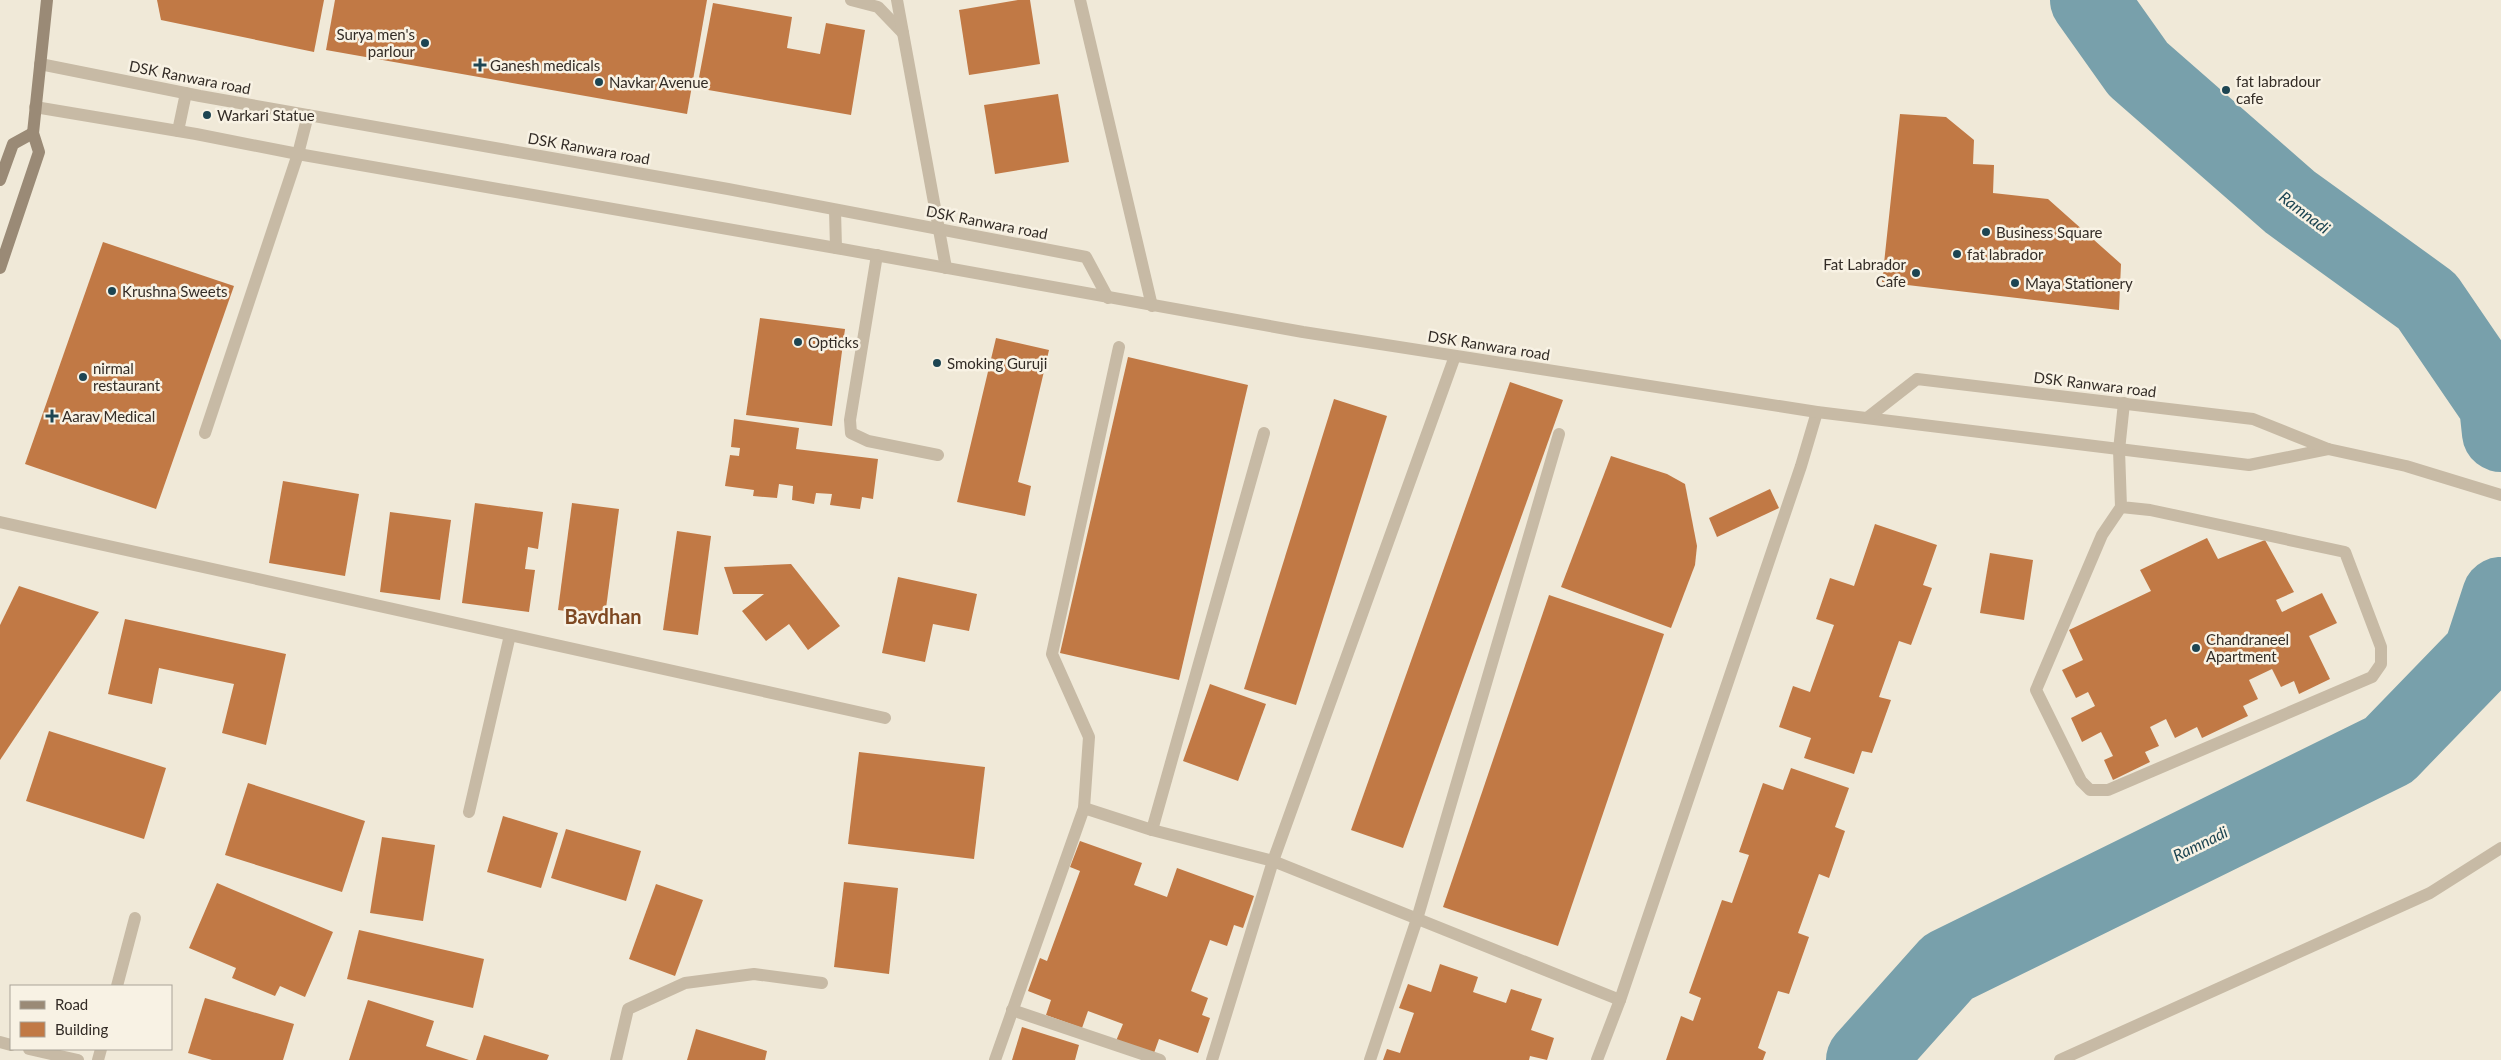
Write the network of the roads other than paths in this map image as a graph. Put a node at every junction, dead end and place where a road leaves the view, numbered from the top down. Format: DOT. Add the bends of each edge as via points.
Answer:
graph roads {
  1 [pos="47,0"];
  2 [pos="851,0"];
  3 [pos="897,0"];
  4 [pos="1080,0"];
  5 [pos="903,33"];
  6 [pos="40,64"];
  7 [pos="186,93"];
  8 [pos="36,107"];
  9 [pos="308,115"];
  10 [pos="178,131"];
  11 [pos="33,134"];
  12 [pos="298,154"];
  13 [pos="0,180"];
  14 [pos="835,210"];
  15 [pos="939,230"];
  16 [pos="836,248"];
  17 [pos="877,256"];
  18 [pos="0,268"];
  19 [pos="946,268"];
  20 [pos="1108,298"];
  21 [pos="1152,306"];
  22 [pos="1119,347"];
  23 [pos="1455,356"];
  24 [pos="2124,403"];
  25 [pos="1817,412"];
  26 [pos="1867,418"];
  27 [pos="206,433"];
  28 [pos="1264,433"];
  29 [pos="1559,434"];
  30 [pos="2328,449"];
  31 [pos="2119,450"];
  32 [pos="938,455"];
  33 [pos="2501,495"];
  34 [pos="2121,508"];
  35 [pos="0,522"];
  36 [pos="510,635"];
  37 [pos="884,718"];
  38 [pos="1084,808"];
  39 [pos="469,812"];
  40 [pos="1152,830"];
  41 [pos="2501,848"];
  42 [pos="1273,861"];
  43 [pos="135,918"];
  44 [pos="1417,919"];
  45 [pos="822,983"];
  46 [pos="117,985"];
  47 [pos="1620,1000"];
  48 [pos="1012,1010"];
  49 [pos="33,1050"];
  50 [pos="78,1060"];
  51 [pos="616,1060"];
  52 [pos="995,1060"];
  53 [pos="1160,1060"];
  54 [pos="1212,1060"];
  55 [pos="1370,1060"];
  56 [pos="1597,1060"];
  57 [pos="2060,1060"];
  1 -- 6 [label="main road"];
  2 -- 5 [label="street" via="878,7"];
  3 -- 5 [label="street"];
  4 -- 21 [label="street"];
  5 -- 15 [label="street"];
  6 -- 7 [label="street, DSK Ranwara road"];
  6 -- 8 [label="main road"];
  7 -- 9 [label="street, DSK Ranwara road"];
  7 -- 10 [label="street"];
  8 -- 10 [label="street"];
  8 -- 11 [label="main road"];
  9 -- 12 [label="street"];
  9 -- 14 [label="street, DSK Ranwara road"];
  10 -- 12 [label="street"];
  11 -- 13 [label="main road" via="13,144"];
  11 -- 18 [label="main road" via="39,152"];
  12 -- 16 [label="street"];
  12 -- 27 [label="street"];
  14 -- 15 [label="street, DSK Ranwara road"];
  14 -- 16 [label="street"];
  15 -- 19 [label="street"];
  15 -- 20 [label="street, DSK Ranwara road" via="1086,257"];
  16 -- 17 [label="street, DSK Ranwara road"];
  17 -- 19 [label="street, DSK Ranwara road"];
  17 -- 32 [label="street" via="850,420 851,433 868,442"];
  19 -- 20 [label="street, DSK Ranwara road"];
  20 -- 21 [label="street, DSK Ranwara road"];
  21 -- 23 [label="street, DSK Ranwara road"];
  22 -- 38 [label="street" via="1052,654 1090,737"];
  23 -- 25 [label="street, DSK Ranwara road"];
  23 -- 42 [label="street"];
  24 -- 26 [label="street, DSK Ranwara road" via="1917,379"];
  24 -- 30 [label="street, DSK Ranwara road" via="2253,419"];
  24 -- 31 [label="street"];
  25 -- 26 [label="street, DSK Ranwara road"];
  25 -- 47 [label="street"];
  26 -- 31 [label="street, DSK Ranwara road"];
  28 -- 40 [label="street"];
  29 -- 44 [label="street"];
  30 -- 31 [label="street, DSK Ranwara road" via="2249,465"];
  30 -- 33 [label="street, DSK Ranwara road" via="2406,466"];
  31 -- 34 [label="street"];
  34 -- 34 [label="street" via="2150,510 2344,552 2381,646 2381,664 2372,677 2108,790 2090,790 2080,782 2036,690 2102,536"];
  35 -- 36 [label="street"];
  36 -- 37 [label="street"];
  36 -- 39 [label="street"];
  38 -- 40 [label="street"];
  38 -- 48 [label="street"];
  40 -- 42 [label="street"];
  41 -- 57 [label="street" via="2430,893"];
  42 -- 44 [label="street"];
  42 -- 54 [label="street"];
  43 -- 46 [label="street"];
  44 -- 47 [label="street"];
  44 -- 55 [label="street"];
  45 -- 51 [label="street" via="754,974 685,983 628,1009"];
  47 -- 56 [label="street"];
  48 -- 52 [label="street"];
  48 -- 53 [label="street"];
  49 -- 50 [label="street"];
}
